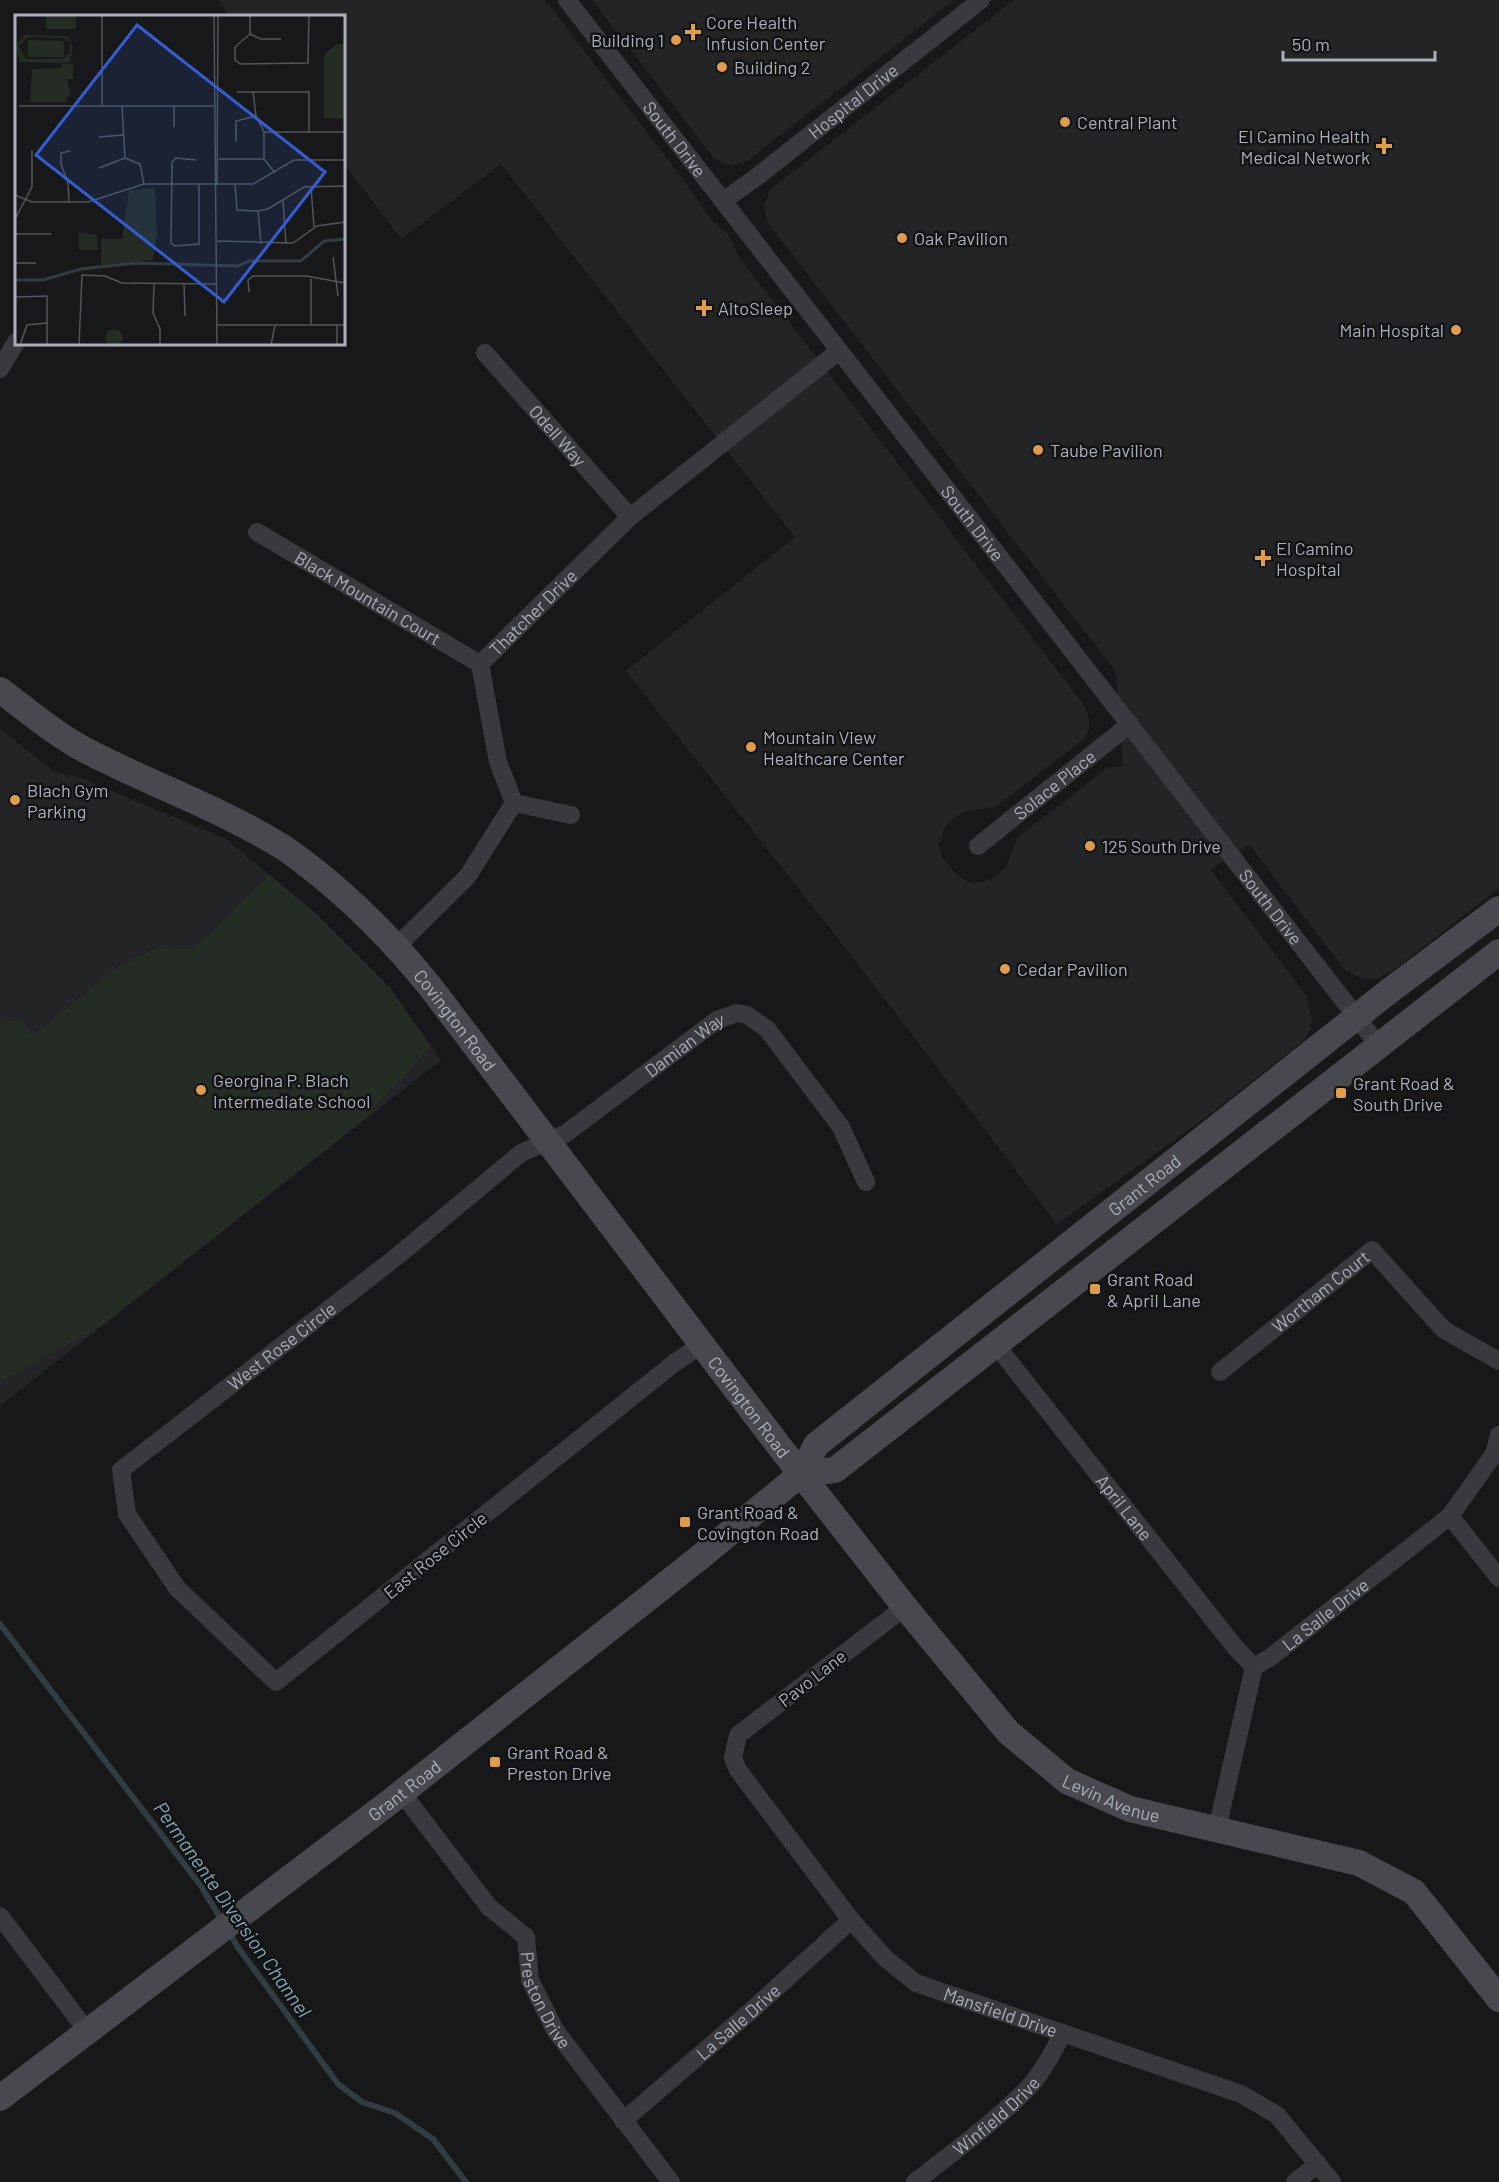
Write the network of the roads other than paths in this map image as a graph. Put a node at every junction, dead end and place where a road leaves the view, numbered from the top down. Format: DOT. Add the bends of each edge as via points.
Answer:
graph roads {
  1 [pos="567,0"];
  2 [pos="981,0"];
  3 [pos="723,201"];
  4 [pos="15,344"];
  5 [pos="839,351"];
  6 [pos="485,353"];
  7 [pos="0,369"];
  8 [pos="630,517"];
  9 [pos="257,532"];
  10 [pos="480,664"];
  11 [pos="0,690"];
  12 [pos="1130,724"];
  13 [pos="514,803"];
  14 [pos="572,815"];
  15 [pos="978,846"];
  16 [pos="1499,909"];
  17 [pos="397,946"];
  18 [pos="1499,952"];
  19 [pos="1357,1017"];
  20 [pos="1379,1046"];
  21 [pos="546,1141"];
  22 [pos="866,1182"];
  23 [pos="702,1344"];
  24 [pos="996,1345"];
  25 [pos="1499,1361"];
  26 [pos="1220,1372"];
  27 [pos="1499,1435"];
  28 [pos="802,1473"];
  29 [pos="1450,1516"];
  30 [pos="1499,1578"];
  31 [pos="177,1588"];
  32 [pos="905,1607"];
  33 [pos="1254,1667"];
  34 [pos="733,1758"];
  35 [pos="402,1793"];
  36 [pos="1217,1829"];
  37 [pos="0,1916"];
  38 [pos="851,1920"];
  39 [pos="1499,1999"];
  40 [pos="87,2031"];
  41 [pos="1062,2033"];
  42 [pos="0,2098"];
  43 [pos="623,2121"];
  44 [pos="1318,2164"];
  45 [pos="671,2182"];
  46 [pos="915,2182"];
  47 [pos="1294,2182"];
  48 [pos="1332,2182"];
  1 -- 3 [label="street, South Drive"];
  2 -- 3 [label="street, Hospital Drive"];
  3 -- 5 [label="street, South Drive"];
  4 -- 7 [label="street"];
  5 -- 8 [label="street, Thatcher Drive"];
  5 -- 12 [label="street, South Drive"];
  6 -- 8 [label="street, Odell Way"];
  8 -- 10 [label="street, Thatcher Drive"];
  9 -- 10 [label="street, Black Mountain Court"];
  10 -- 13 [label="street, Thatcher Drive" via="498,762"];
  11 -- 17 [label="main road, Covington Road" via="83,749 232,818 284,847 329,882"];
  12 -- 15 [label="street, Solace Place"];
  12 -- 19 [label="street, South Drive"];
  13 -- 14 [label="street"];
  13 -- 17 [label="street" via="467,877"];
  16 -- 19 [label="main road, Grant Road"];
  17 -- 21 [label="main road, Covington Road"];
  18 -- 20 [label="main road, Grant Road"];
  19 -- 20 [label="street, South Drive"];
  19 -- 28 [label="main road, Grant Road" via="816,1444"];
  20 -- 24 [label="main road, Grant Road"];
  21 -- 22 [label="street, Damian Way" via="564,1134 717,1020 737,1013 767,1029 841,1127"];
  21 -- 23 [label="main road, Covington Road"];
  21 -- 31 [label="street, West Rose Circle" via="520,1153 395,1258 122,1470 127,1514"];
  23 -- 28 [label="main road, Covington Road"];
  23 -- 31 [label="street, East Rose Circle" via="276,1683"];
  24 -- 28 [label="main road, Grant Road" via="835,1470"];
  24 -- 33 [label="street, April Lane"];
  25 -- 26 [label="street, Wortham Court" via="1443,1330 1372,1250"];
  27 -- 29 [label="street, La Salle Drive" via="1494,1454"];
  28 -- 32 [label="main road, Levin Avenue"];
  28 -- 35 [label="main road, Grant Road"];
  29 -- 30 [label="street"];
  29 -- 33 [label="street, La Salle Drive"];
  32 -- 34 [label="street, Pavo Lane" via="738,1735"];
  32 -- 36 [label="main road, Levin Avenue" via="1008,1732 1067,1780 1130,1809"];
  33 -- 36 [label="street"];
  34 -- 38 [label="street, Mansfield Drive" via="738,1770"];
  35 -- 40 [label="main road, Grant Road"];
  35 -- 43 [label="street, Preston Drive" via="489,1906 526,1937 530,1980 555,2030"];
  36 -- 39 [label="main road, Levin Avenue" via="1359,1863 1414,1892"];
  37 -- 40 [label="street"];
  38 -- 41 [label="street, Mansfield Drive" via="885,1958 916,1983"];
  38 -- 43 [label="street, La Salle Drive"];
  40 -- 42 [label="main road, Grant Road"];
  41 -- 44 [label="street, Mansfield Drive" via="1241,2094 1277,2115"];
  41 -- 46 [label="street, Winfield Drive" via="1030,2086"];
  43 -- 45 [label="street, Preston Drive"];
  44 -- 47 [label="street"];
  44 -- 48 [label="street, Mansfield Drive"];
}
